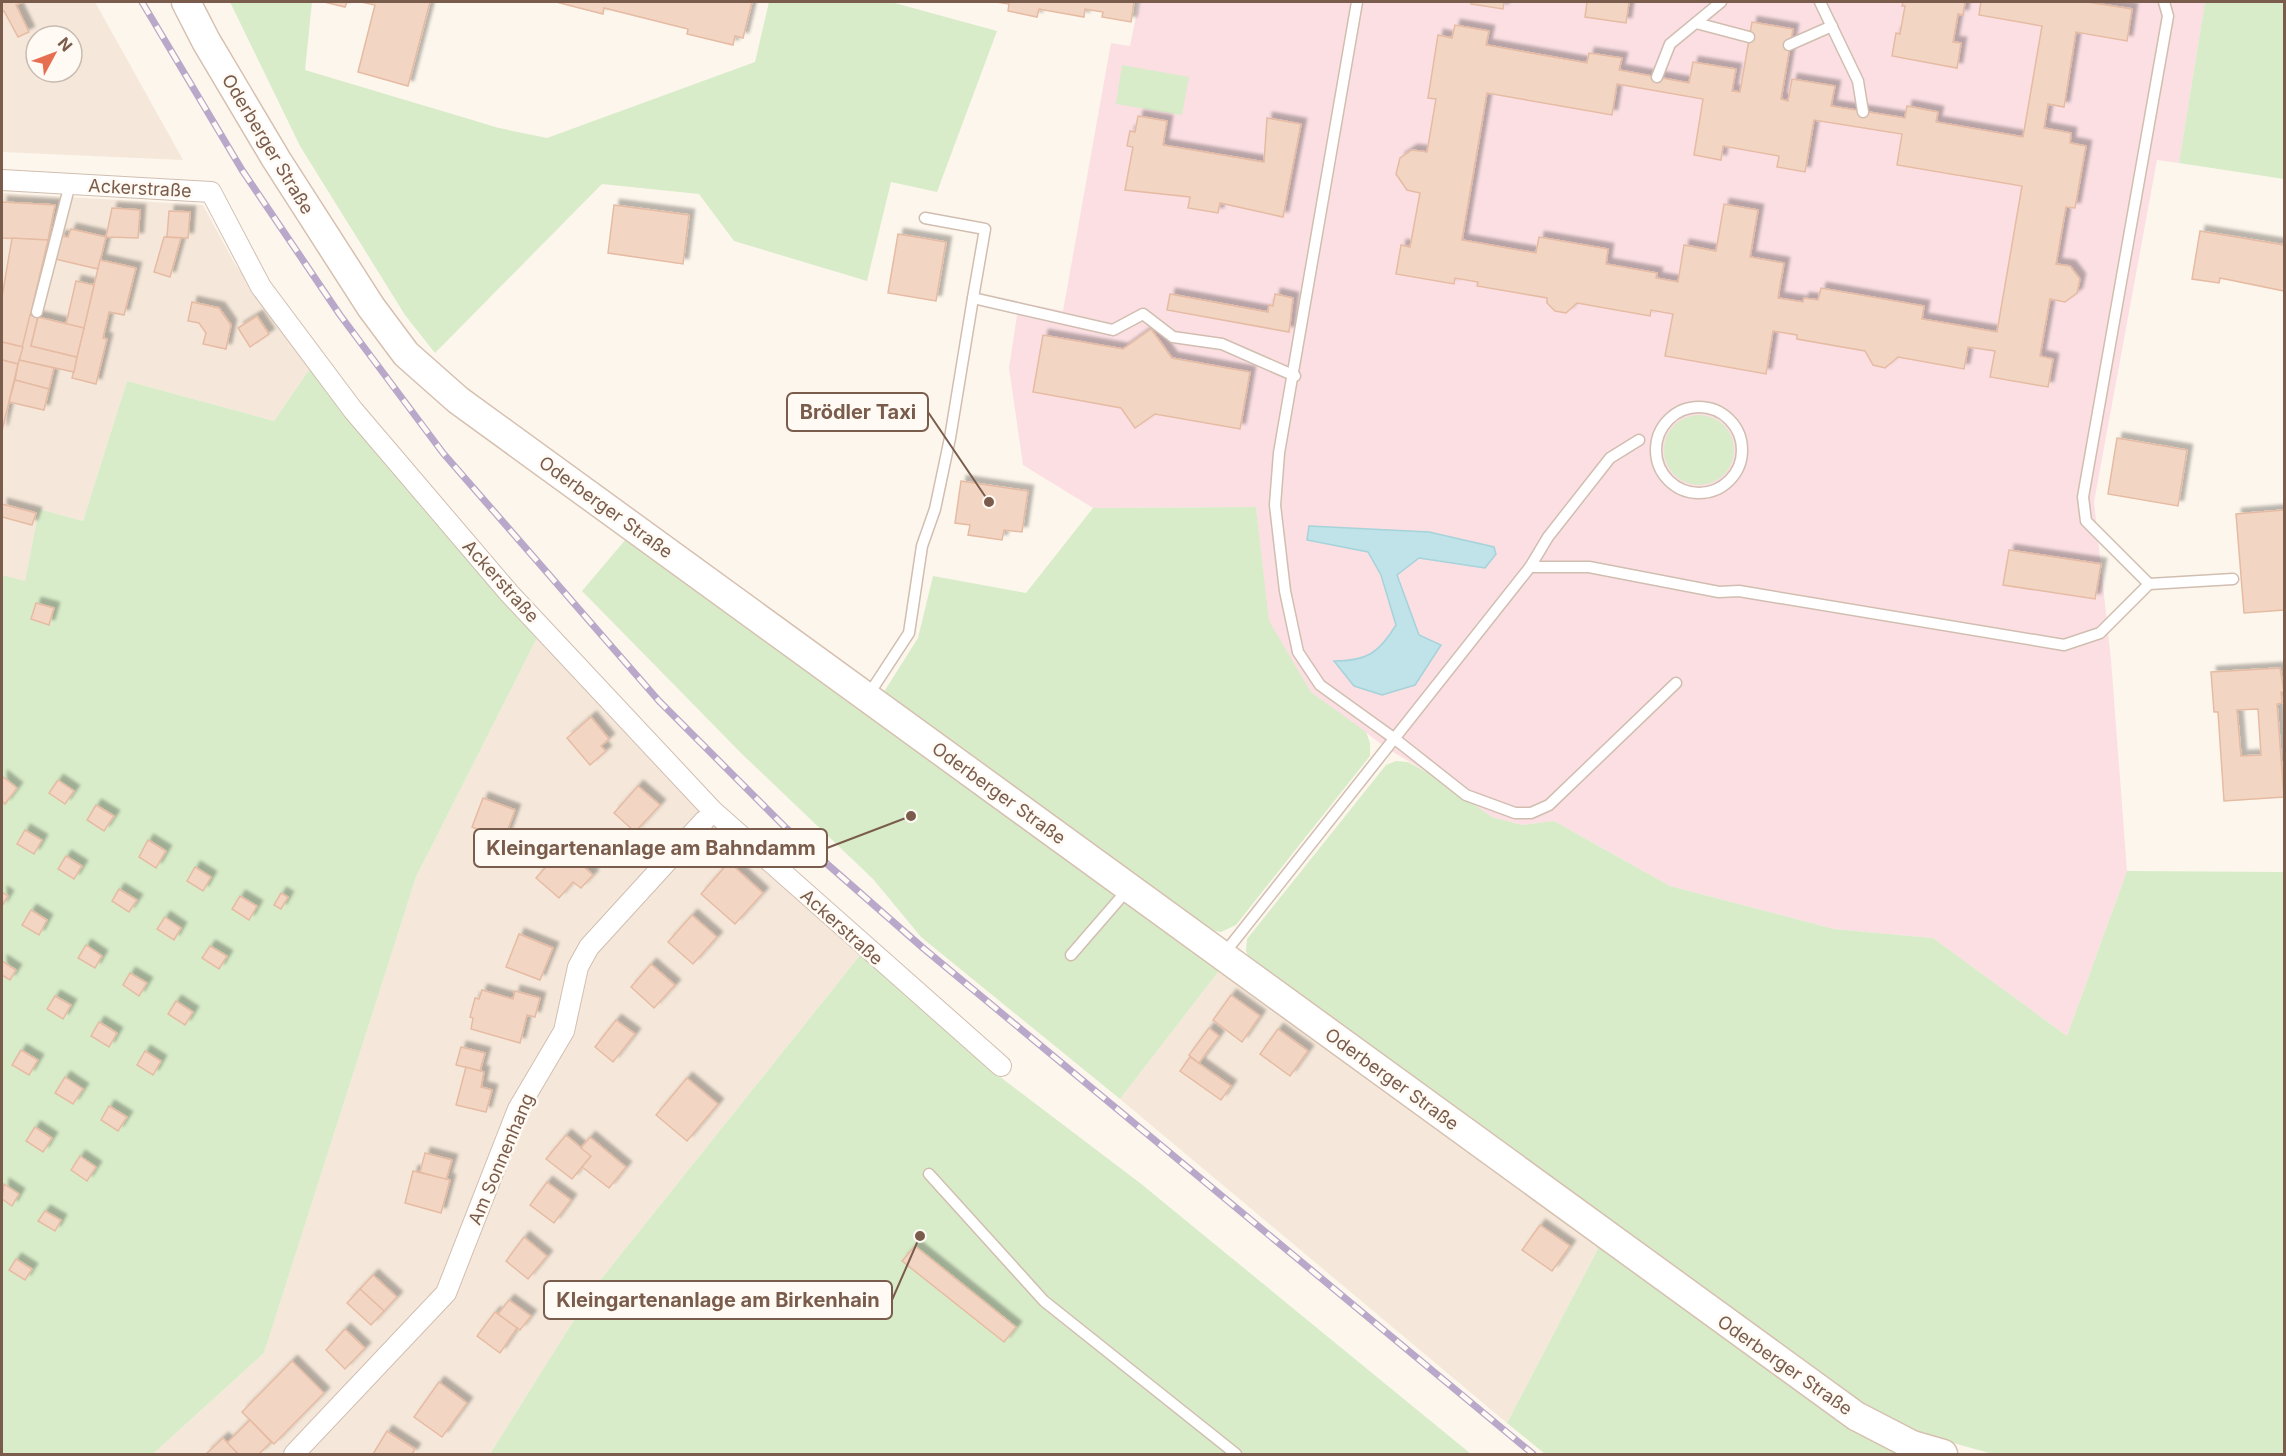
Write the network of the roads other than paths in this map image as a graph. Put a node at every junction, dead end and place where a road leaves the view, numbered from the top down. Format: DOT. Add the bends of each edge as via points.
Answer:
graph roads {
  1 [pos="186,2"];
  2 [pos="1357,2"];
  3 [pos="1721,2"];
  4 [pos="1820,2"];
  5 [pos="2164,2"];
  6 [pos="1696,23"];
  7 [pos="1832,26"];
  8 [pos="1749,37"];
  9 [pos="1789,45"];
  10 [pos="1658,77"];
  11 [pos="1863,112"];
  12 [pos="2,180"];
  13 [pos="70,184"];
  14 [pos="925,218"];
  15 [pos="973,298"];
  16 [pos="37,312"];
  17 [pos="1294,376"];
  18 [pos="1639,440"];
  19 [pos="1725,484"];
  20 [pos="1530,567"];
  21 [pos="2233,579"];
  22 [pos="2149,584"];
  23 [pos="1676,683"];
  24 [pos="867,697"];
  25 [pos="1395,739"];
  26 [pos="704,821"];
  27 [pos="1130,888"];
  28 [pos="1071,955"];
  29 [pos="1223,955"];
  30 [pos="1001,1066"];
  31 [pos="929,1174"];
  32 [pos="294,1455"];
  33 [pos="1236,1455"];
  34 [pos="1942,1455"];
  1 -- 24 [label="main road, Oderberger Straße" via="329,243 406,354 458,400"];
  2 -- 17 [label="lane"];
  3 -- 6 [label="lane"];
  4 -- 7 [label="lane"];
  5 -- 22 [label="lane" via="2168,16 2083,497 2086,521"];
  6 -- 8 [label="lane"];
  6 -- 10 [label="lane" via="1670,44"];
  7 -- 9 [label="lane"];
  7 -- 11 [label="lane" via="1858,81"];
  12 -- 13 [label="street, Ackerstraße"];
  13 -- 16 [label="lane"];
  13 -- 30 [label="street, Ackerstraße" via="211,192 261,287 353,410 509,593 713,811"];
  14 -- 15 [label="lane" via="985,229"];
  15 -- 17 [label="lane" via="1113,330 1143,314 1173,337 1222,344"];
  15 -- 24 [label="lane" via="950,438 935,509 922,546 909,633"];
  17 -- 25 [label="lane" via="1279,453 1275,505 1285,591 1298,652 1320,685"];
  18 -- 20 [label="lane" via="1610,458 1548,537"];
  19 -- 19 [label="lane" via="1737,470 1741,456 1740,438 1731,422 1716,411 1702,408 1688,409 1672,417 1662,428 1656,445 1664,476 1691,492 1713,491"];
  20 -- 22 [label="lane" via="1607,570 1719,592 1739,591 2064,645 2100,633"];
  20 -- 25 [label="lane"];
  21 -- 22 [label="lane"];
  23 -- 25 [label="lane" via="1549,805 1532,813 1515,813 1466,795"];
  24 -- 27 [label="main road, Oderberger Straße"];
  25 -- 29 [label="lane"];
  26 -- 32 [label="street, Am Sonnenhang" via="589,947 578,967 564,1031 518,1109 446,1293"];
  27 -- 28 [label="lane"];
  27 -- 29 [label="main road, Oderberger Straße"];
  29 -- 34 [label="main road, Oderberger Straße" via="1856,1416 1912,1445"];
  31 -- 33 [label="lane" via="1044,1301"];
}
